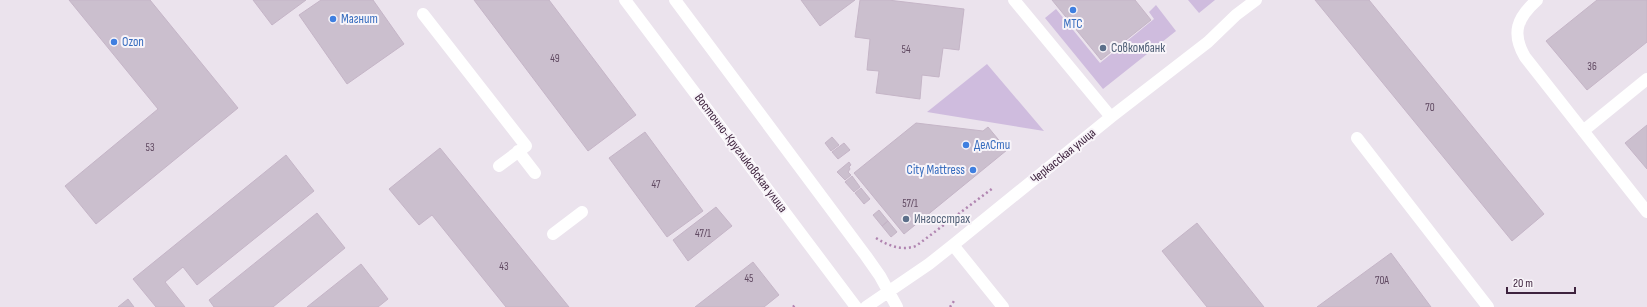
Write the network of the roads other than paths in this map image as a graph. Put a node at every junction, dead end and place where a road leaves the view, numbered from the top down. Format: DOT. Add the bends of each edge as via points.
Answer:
graph roads {
  1 [pos="625,0"];
  2 [pos="675,0"];
  3 [pos="1014,0"];
  4 [pos="1256,0"];
  5 [pos="1536,0"];
  6 [pos="423,14"];
  7 [pos="1647,79"];
  8 [pos="1111,117"];
  9 [pos="1583,131"];
  10 [pos="1357,138"];
  11 [pos="518,151"];
  12 [pos="499,166"];
  13 [pos="535,173"];
  14 [pos="582,212"];
  15 [pos="1647,212"];
  16 [pos="553,234"];
  17 [pos="953,245"];
  18 [pos="889,291"];
  19 [pos="856,307"];
  20 [pos="866,307"];
  21 [pos="897,307"];
  22 [pos="1003,307"];
  23 [pos="1488,307"];
  1 -- 19 [label="street, Восточно-Кругликовская улица"];
  2 -- 18 [label="street" via="863,251"];
  3 -- 8 [label="street"];
  4 -- 8 [label="street, Черкасская улица" via="1208,42"];
  5 -- 9 [label="street" via="1520,20 1516,34 1518,47"];
  6 -- 11 [label="street" via="526,146"];
  7 -- 9 [label="street"];
  8 -- 17 [label="street, Черкасская улица"];
  9 -- 15 [label="street"];
  10 -- 23 [label="street"];
  11 -- 12 [label="street"];
  11 -- 13 [label="street"];
  14 -- 16 [label="street"];
  17 -- 18 [label="street, Черкасская улица"];
  17 -- 22 [label="street"];
  18 -- 20 [label="street, Черкасская улица"];
  18 -- 21 [label="street"];
}
